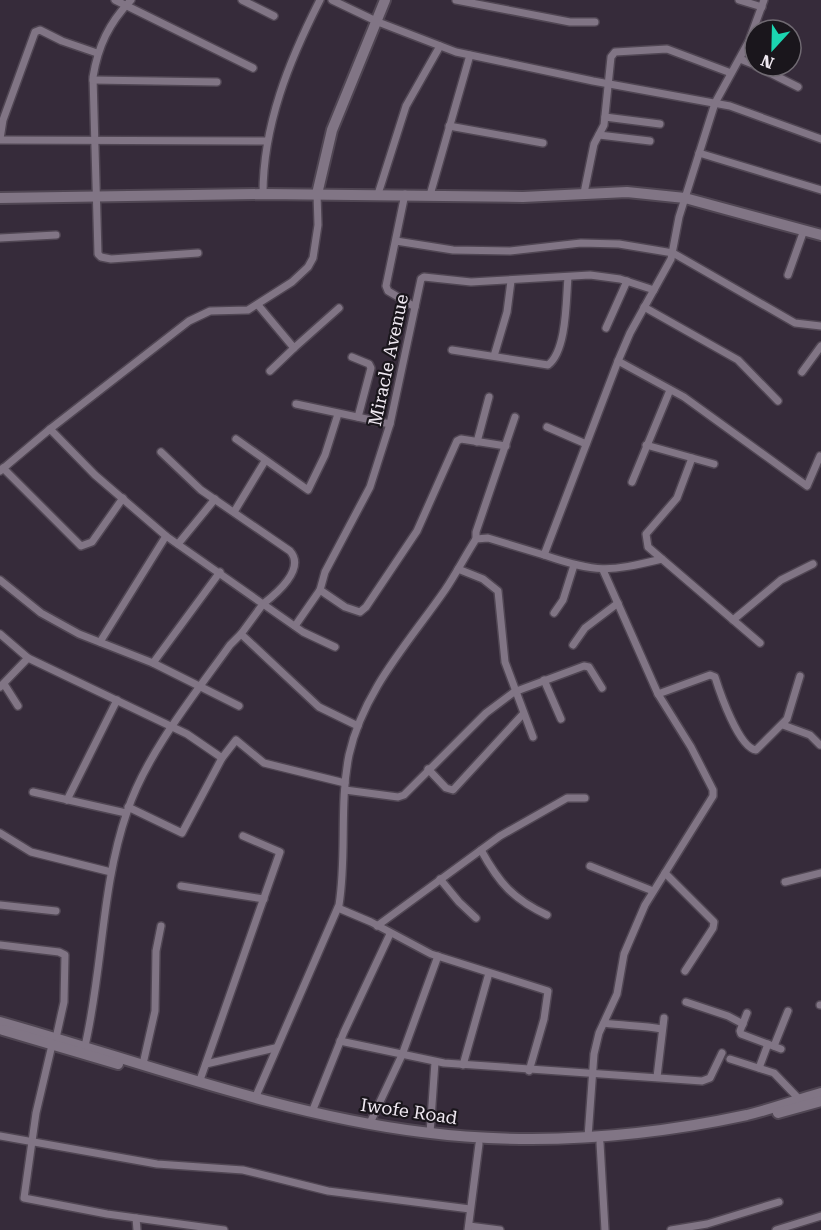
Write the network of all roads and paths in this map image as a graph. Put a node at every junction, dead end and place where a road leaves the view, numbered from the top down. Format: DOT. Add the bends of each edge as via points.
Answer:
graph roads {
  1 [pos="115,0"];
  2 [pos="242,0"];
  3 [pos="320,0"];
  4 [pos="333,0"];
  5 [pos="385,0"];
  6 [pos="456,0"];
  7 [pos="739,0"];
  8 [pos="129,3"];
  9 [pos="763,4"];
  10 [pos="274,16"];
  11 [pos="378,22"];
  12 [pos="595,22"];
  13 [pos="440,46"];
  14 [pos="96,53"];
  15 [pos="470,55"];
  16 [pos="740,59"];
  17 [pos="743,60"];
  18 [pos="253,69"];
  19 [pos="732,73"];
  20 [pos="780,78"];
  21 [pos="93,81"];
  22 [pos="217,82"];
  23 [pos="609,84"];
  24 [pos="798,87"];
  25 [pos="715,102"];
  26 [pos="605,117"];
  27 [pos="660,124"];
  28 [pos="448,126"];
  29 [pos="599,135"];
  30 [pos="821,139"];
  31 [pos="0,140"];
  32 [pos="96,140"];
  33 [pos="266,141"];
  34 [pos="650,141"];
  35 [pos="543,143"];
  36 [pos="699,153"];
  37 [pos="821,190"];
  38 [pos="584,193"];
  39 [pos="263,194"];
  40 [pos="317,194"];
  41 [pos="378,194"];
  42 [pos="405,194"];
  43 [pos="430,195"];
  44 [pos="98,197"];
  45 [pos="0,198"];
  46 [pos="685,198"];
  47 [pos="804,230"];
  48 [pos="56,235"];
  49 [pos="821,235"];
  50 [pos="0,238"];
  51 [pos="396,241"];
  52 [pos="198,252"];
  53 [pos="673,253"];
  54 [pos="788,275"];
  55 [pos="568,277"];
  56 [pos="512,281"];
  57 [pos="627,281"];
  58 [pos="654,290"];
  59 [pos="258,305"];
  60 [pos="415,307"];
  61 [pos="644,307"];
  62 [pos="339,308"];
  63 [pos="821,326"];
  64 [pos="606,328"];
  65 [pos="821,346"];
  66 [pos="294,348"];
  67 [pos="452,350"];
  68 [pos="494,356"];
  69 [pos="352,357"];
  70 [pos="618,361"];
  71 [pos="270,371"];
  72 [pos="802,372"];
  73 [pos="670,390"];
  74 [pos="489,396"];
  75 [pos="778,401"];
  76 [pos="296,404"];
  77 [pos="338,414"];
  78 [pos="358,417"];
  79 [pos="515,417"];
  80 [pos="390,424"];
  81 [pos="547,427"];
  82 [pos="50,429"];
  83 [pos="236,439"];
  84 [pos="477,442"];
  85 [pos="586,444"];
  86 [pos="646,445"];
  87 [pos="506,446"];
  88 [pos="161,452"];
  89 [pos="820,456"];
  90 [pos="692,458"];
  91 [pos="265,461"];
  92 [pos="714,464"];
  93 [pos="2,470"];
  94 [pos="632,482"];
  95 [pos="123,498"];
  96 [pos="215,499"];
  97 [pos="234,512"];
  98 [pos="166,537"];
  99 [pos="476,539"];
  100 [pos="178,544"];
  101 [pos="544,555"];
  102 [pos="662,559"];
  103 [pos="813,564"];
  104 [pos="574,565"];
  105 [pos="458,569"];
  106 [pos="603,570"];
  107 [pos="220,572"];
  108 [pos="0,580"];
  109 [pos="320,590"];
  110 [pos="618,603"];
  111 [pos="263,604"];
  112 [pos="555,613"];
  113 [pos="734,620"];
  114 [pos="295,626"];
  115 [pos="0,634"];
  116 [pos="241,634"];
  117 [pos="99,642"];
  118 [pos="760,643"];
  119 [pos="573,645"];
  120 [pos="335,647"];
  121 [pos="28,658"];
  122 [pos="153,663"];
  123 [pos="800,676"];
  124 [pos="544,680"];
  125 [pos="2,686"];
  126 [pos="202,686"];
  127 [pos="602,688"];
  128 [pos="514,692"];
  129 [pos="658,694"];
  130 [pos="117,700"];
  131 [pos="18,706"];
  132 [pos="239,706"];
  133 [pos="523,714"];
  134 [pos="561,719"];
  135 [pos="783,725"];
  136 [pos="358,726"];
  137 [pos="171,727"];
  138 [pos="533,737"];
  139 [pos="820,745"];
  140 [pos="222,758"];
  141 [pos="428,769"];
  142 [pos="345,787"];
  143 [pos="33,792"];
  144 [pos="585,798"];
  145 [pos="66,800"];
  146 [pos="127,810"];
  147 [pos="0,832"];
  148 [pos="243,836"];
  149 [pos="481,850"];
  150 [pos="590,866"];
  151 [pos="111,872"];
  152 [pos="665,873"];
  153 [pos="821,873"];
  154 [pos="440,879"];
  155 [pos="785,882"];
  156 [pos="181,886"];
  157 [pos="653,891"];
  158 [pos="264,899"];
  159 [pos="0,905"];
  160 [pos="338,908"];
  161 [pos="56,911"];
  162 [pos="547,915"];
  163 [pos="476,918"];
  164 [pos="160,926"];
  165 [pos="377,926"];
  166 [pos="390,934"];
  167 [pos="0,945"];
  168 [pos="438,956"];
  169 [pos="685,971"];
  170 [pos="489,973"];
  171 [pos="686,1002"];
  172 [pos="788,1011"];
  173 [pos="747,1013"];
  174 [pos="664,1018"];
  175 [pos="0,1022"];
  176 [pos="604,1023"];
  177 [pos="742,1024"];
  178 [pos="0,1029"];
  179 [pos="662,1029"];
  180 [pos="54,1041"];
  181 [pos="340,1041"];
  182 [pos="85,1046"];
  183 [pos="775,1047"];
  184 [pos="275,1048"];
  185 [pos="722,1053"];
  186 [pos="402,1055"];
  187 [pos="730,1059"];
  188 [pos="435,1062"];
  189 [pos="144,1064"];
  190 [pos="207,1064"];
  191 [pos="463,1065"];
  192 [pos="759,1068"];
  193 [pos="529,1071"];
  194 [pos="592,1071"];
  195 [pos="657,1077"];
  196 [pos="200,1080"];
  197 [pos="821,1092"];
  198 [pos="256,1096"];
  199 [pos="799,1099"];
  200 [pos="821,1101"];
  201 [pos="312,1112"];
  202 [pos="352,1123"];
  203 [pos="370,1124"];
  204 [pos="430,1133"];
  205 [pos="0,1136"];
  206 [pos="588,1137"];
  207 [pos="600,1143"];
  208 [pos="32,1144"];
  209 [pos="479,1144"];
  210 [pos="779,1202"];
  211 [pos="471,1209"];
  212 [pos="821,1216"];
  213 [pos="136,1218"];
  214 [pos="469,1228"];
  215 [pos="137,1230"];
  216 [pos="224,1230"];
  217 [pos="500,1230"];
  218 [pos="605,1230"];
  219 [pos="671,1230"];
  220 [pos="776,1230"];
  1 -- 8 [label="street"];
  2 -- 10 [label="street"];
  3 -- 33 [label="street" via="300,39"];
  4 -- 11 [label="street"];
  5 -- 11 [label="street"];
  6 -- 12 [label="street" via="570,22"];
  7 -- 9 [label="street"];
  8 -- 14 [label="street" via="108,27"];
  8 -- 18 [label="street"];
  9 -- 16 [label="street"];
  11 -- 13 [label="street"];
  11 -- 40 [label="street" via="346,90"];
  13 -- 15 [label="street"];
  13 -- 41 [label="street" via="406,106"];
  14 -- 21 [label="street"];
  14 -- 31 [label="street" via="40,30 35,32 3,120"];
  15 -- 23 [label="street"];
  15 -- 28 [label="street"];
  16 -- 17 [label="street"];
  16 -- 19 [label="street"];
  19 -- 23 [label="street" via="667,49 625,51 615,52 611,57"];
  19 -- 25 [label="street"];
  20 -- 24 [label="street"];
  21 -- 22 [label="street"];
  21 -- 32 [label="street"];
  23 -- 25 [label="street"];
  23 -- 26 [label="street"];
  25 -- 30 [label="street"];
  25 -- 36 [label="street"];
  26 -- 27 [label="street"];
  26 -- 29 [label="street"];
  28 -- 35 [label="street"];
  28 -- 43 [label="street"];
  29 -- 34 [label="street"];
  29 -- 38 [label="street"];
  31 -- 32 [label="street"];
  32 -- 33 [label="street"];
  32 -- 44 [label="street"];
  33 -- 39 [label="street"];
  36 -- 37 [label="street"];
  36 -- 46 [label="street"];
  38 -- 43 [label="street" via="523,197"];
  38 -- 46 [label="street" via="627,192"];
  39 -- 40 [label="street"];
  39 -- 44 [label="street"];
  40 -- 41 [label="street"];
  40 -- 59 [label="street" via="318,225 309,267"];
  41 -- 42 [label="street"];
  42 -- 43 [label="street"];
  42 -- 51 [label="street"];
  44 -- 45 [label="street"];
  44 -- 52 [label="street" via="96,242 101,257"];
  46 -- 47 [label="street"];
  46 -- 53 [label="street"];
  47 -- 49 [label="street"];
  47 -- 54 [label="street"];
  48 -- 50 [label="street"];
  51 -- 53 [label="street" via="453,250 510,251 581,243 619,244"];
  51 -- 60 [label="street" via="386,286"];
  53 -- 58 [label="street"];
  53 -- 63 [label="street" via="795,323"];
  55 -- 56 [label="street, Miracle Avenue"];
  55 -- 57 [label="street, Miracle Avenue" via="590,275"];
  55 -- 68 [label="street" via="564,325 553,362 548,365"];
  56 -- 60 [label="street, Miracle Avenue" via="424,277"];
  56 -- 68 [label="street"];
  57 -- 58 [label="street, Miracle Avenue"];
  57 -- 64 [label="street"];
  58 -- 61 [label="street"];
  59 -- 66 [label="street"];
  59 -- 82 [label="street" via="248,310 210,310 189,321"];
  60 -- 80 [label="street, Miracle Avenue"];
  61 -- 70 [label="street"];
  61 -- 75 [label="street" via="738,360"];
  62 -- 66 [label="street"];
  65 -- 72 [label="street"];
  66 -- 71 [label="street"];
  67 -- 68 [label="street"];
  69 -- 78 [label="street" via="371,368"];
  70 -- 73 [label="street"];
  70 -- 85 [label="street"];
  73 -- 86 [label="street"];
  73 -- 89 [label="street" via="807,486"];
  74 -- 84 [label="street"];
  76 -- 77 [label="street"];
  77 -- 78 [label="street"];
  77 -- 91 [label="street" via="310,489"];
  78 -- 80 [label="street"];
  79 -- 87 [label="street"];
  80 -- 109 [label="street, Miracle Avenue" via="370,488 325,572"];
  81 -- 85 [label="street"];
  82 -- 93 [label="street"];
  82 -- 95 [label="street"];
  83 -- 91 [label="street"];
  84 -- 87 [label="street"];
  84 -- 109 [label="street" via="457,441 417,531 366,607 360,612 345,607"];
  85 -- 101 [label="street"];
  86 -- 90 [label="street"];
  86 -- 94 [label="street"];
  87 -- 99 [label="street"];
  88 -- 96 [label="street"];
  90 -- 92 [label="street"];
  90 -- 102 [label="street" via="677,498 646,534 648,547"];
  91 -- 97 [label="street"];
  93 -- 95 [label="street" via="84,547"];
  95 -- 98 [label="street"];
  96 -- 97 [label="street"];
  96 -- 100 [label="street"];
  97 -- 111 [label="street" via="294,556 289,577"];
  98 -- 100 [label="street"];
  98 -- 117 [label="street"];
  99 -- 101 [label="street" via="488,538"];
  99 -- 105 [label="street"];
  100 -- 107 [label="street"];
  101 -- 104 [label="street"];
  102 -- 106 [label="street"];
  102 -- 113 [label="street"];
  103 -- 113 [label="street" via="781,580"];
  104 -- 106 [label="street"];
  104 -- 112 [label="street"];
  105 -- 128 [label="street" via="483,579 498,591 505,662"];
  105 -- 136 [label="street" via="390,665"];
  106 -- 110 [label="street"];
  107 -- 111 [label="street"];
  107 -- 122 [label="street"];
  108 -- 117 [label="street" via="57,623"];
  109 -- 114 [label="street, Miracle Avenue"];
  110 -- 119 [label="street" via="585,627"];
  110 -- 129 [label="street"];
  111 -- 114 [label="street"];
  111 -- 116 [label="street"];
  113 -- 118 [label="street"];
  114 -- 120 [label="street"];
  115 -- 121 [label="street"];
  116 -- 126 [label="street"];
  116 -- 136 [label="street" via="319,707"];
  117 -- 122 [label="street"];
  121 -- 125 [label="street"];
  121 -- 130 [label="street"];
  122 -- 126 [label="street"];
  123 -- 135 [label="street"];
  124 -- 127 [label="street" via="587,666"];
  124 -- 128 [label="street"];
  124 -- 134 [label="street"];
  125 -- 131 [label="street"];
  126 -- 132 [label="street"];
  126 -- 137 [label="street"];
  128 -- 133 [label="street"];
  128 -- 141 [label="street" via="486,713"];
  129 -- 135 [label="street" via="710,675 715,677 728,712 752,750"];
  129 -- 152 [label="street" via="713,790 697,824"];
  130 -- 137 [label="street"];
  130 -- 145 [label="street"];
  133 -- 138 [label="street"];
  133 -- 141 [label="street" via="453,790"];
  135 -- 139 [label="street" via="810,735"];
  136 -- 142 [label="street"];
  137 -- 140 [label="street"];
  137 -- 146 [label="street"];
  140 -- 142 [label="street" via="236,740 264,763"];
  140 -- 146 [label="street" via="182,833"];
  141 -- 142 [label="street" via="404,795"];
  142 -- 160 [label="street" via="344,873"];
  143 -- 145 [label="street"];
  144 -- 149 [label="street" via="567,798"];
  145 -- 146 [label="street"];
  146 -- 151 [label="street"];
  147 -- 151 [label="street" via="31,852"];
  148 -- 158 [label="street" via="280,852"];
  149 -- 154 [label="street"];
  149 -- 162 [label="street" via="499,882"];
  150 -- 157 [label="street"];
  151 -- 182 [label="street"];
  152 -- 157 [label="street"];
  152 -- 169 [label="street" via="714,922"];
  153 -- 155 [label="street"];
  154 -- 163 [label="street"];
  154 -- 165 [label="street"];
  156 -- 158 [label="street"];
  157 -- 176 [label="street" via="624,954 616,994"];
  158 -- 190 [label="street"];
  159 -- 161 [label="street"];
  160 -- 165 [label="street"];
  160 -- 184 [label="street"];
  164 -- 189 [label="street" via="155,1011"];
  165 -- 166 [label="street"];
  166 -- 168 [label="street"];
  166 -- 181 [label="street"];
  167 -- 180 [label="street" via="65,955 64,1002"];
  168 -- 170 [label="street"];
  168 -- 186 [label="street"];
  170 -- 191 [label="street"];
  170 -- 193 [label="street" via="548,991"];
  171 -- 177 [label="street"];
  172 -- 183 [label="street"];
  173 -- 177 [label="street"];
  174 -- 179 [label="street"];
  175 -- 180 [label="street, Iwofe Road"];
  176 -- 179 [label="street" via="629,1027 636,1023"];
  176 -- 194 [label="street"];
  177 -- 183 [label="street" via="741,1034"];
  178 -- 180 [label="street, Iwofe Road"];
  179 -- 195 [label="street"];
  180 -- 182 [label="street, Iwofe Road"];
  180 -- 202 [label="street, Iwofe Road" via="249,1101"];
  180 -- 208 [label="street" via="41,1087"];
  181 -- 186 [label="street"];
  181 -- 201 [label="street"];
  182 -- 189 [label="street, Iwofe Road"];
  183 -- 192 [label="street"];
  184 -- 190 [label="street"];
  184 -- 198 [label="street"];
  185 -- 195 [label="street" via="708,1080"];
  186 -- 188 [label="street"];
  186 -- 203 [label="street"];
  187 -- 192 [label="street"];
  188 -- 191 [label="street"];
  188 -- 204 [label="street"];
  189 -- 196 [label="street, Iwofe Road"];
  190 -- 196 [label="street"];
  191 -- 193 [label="street"];
  192 -- 199 [label="street" via="779,1076"];
  193 -- 194 [label="street"];
  194 -- 195 [label="street"];
  194 -- 206 [label="street"];
  196 -- 198 [label="street, Iwofe Road"];
  197 -- 199 [label="street, Iwofe Road"];
  198 -- 201 [label="street, Iwofe Road"];
  199 -- 206 [label="street, Iwofe Road" via="724,1119"];
  200 -- 207 [label="street, Iwofe Road" via="702,1130"];
  201 -- 202 [label="street, Iwofe Road"];
  202 -- 203 [label="street, Iwofe Road"];
  202 -- 209 [label="street, Iwofe Road"];
  203 -- 204 [label="street, Iwofe Road"];
  204 -- 206 [label="street, Iwofe Road"];
  205 -- 208 [label="street"];
  207 -- 209 [label="street, Iwofe Road"];
  207 -- 218 [label="street"];
  208 -- 211 [label="street" via="157,1164 243,1170 328,1191"];
  208 -- 213 [label="street" via="24,1194 27,1200"];
  209 -- 211 [label="street"];
  210 -- 219 [label="street" via="707,1224"];
  211 -- 214 [label="street"];
  212 -- 220 [label="street"];
  213 -- 215 [label="street"];
  213 -- 216 [label="street"];
  214 -- 217 [label="street"];
}
